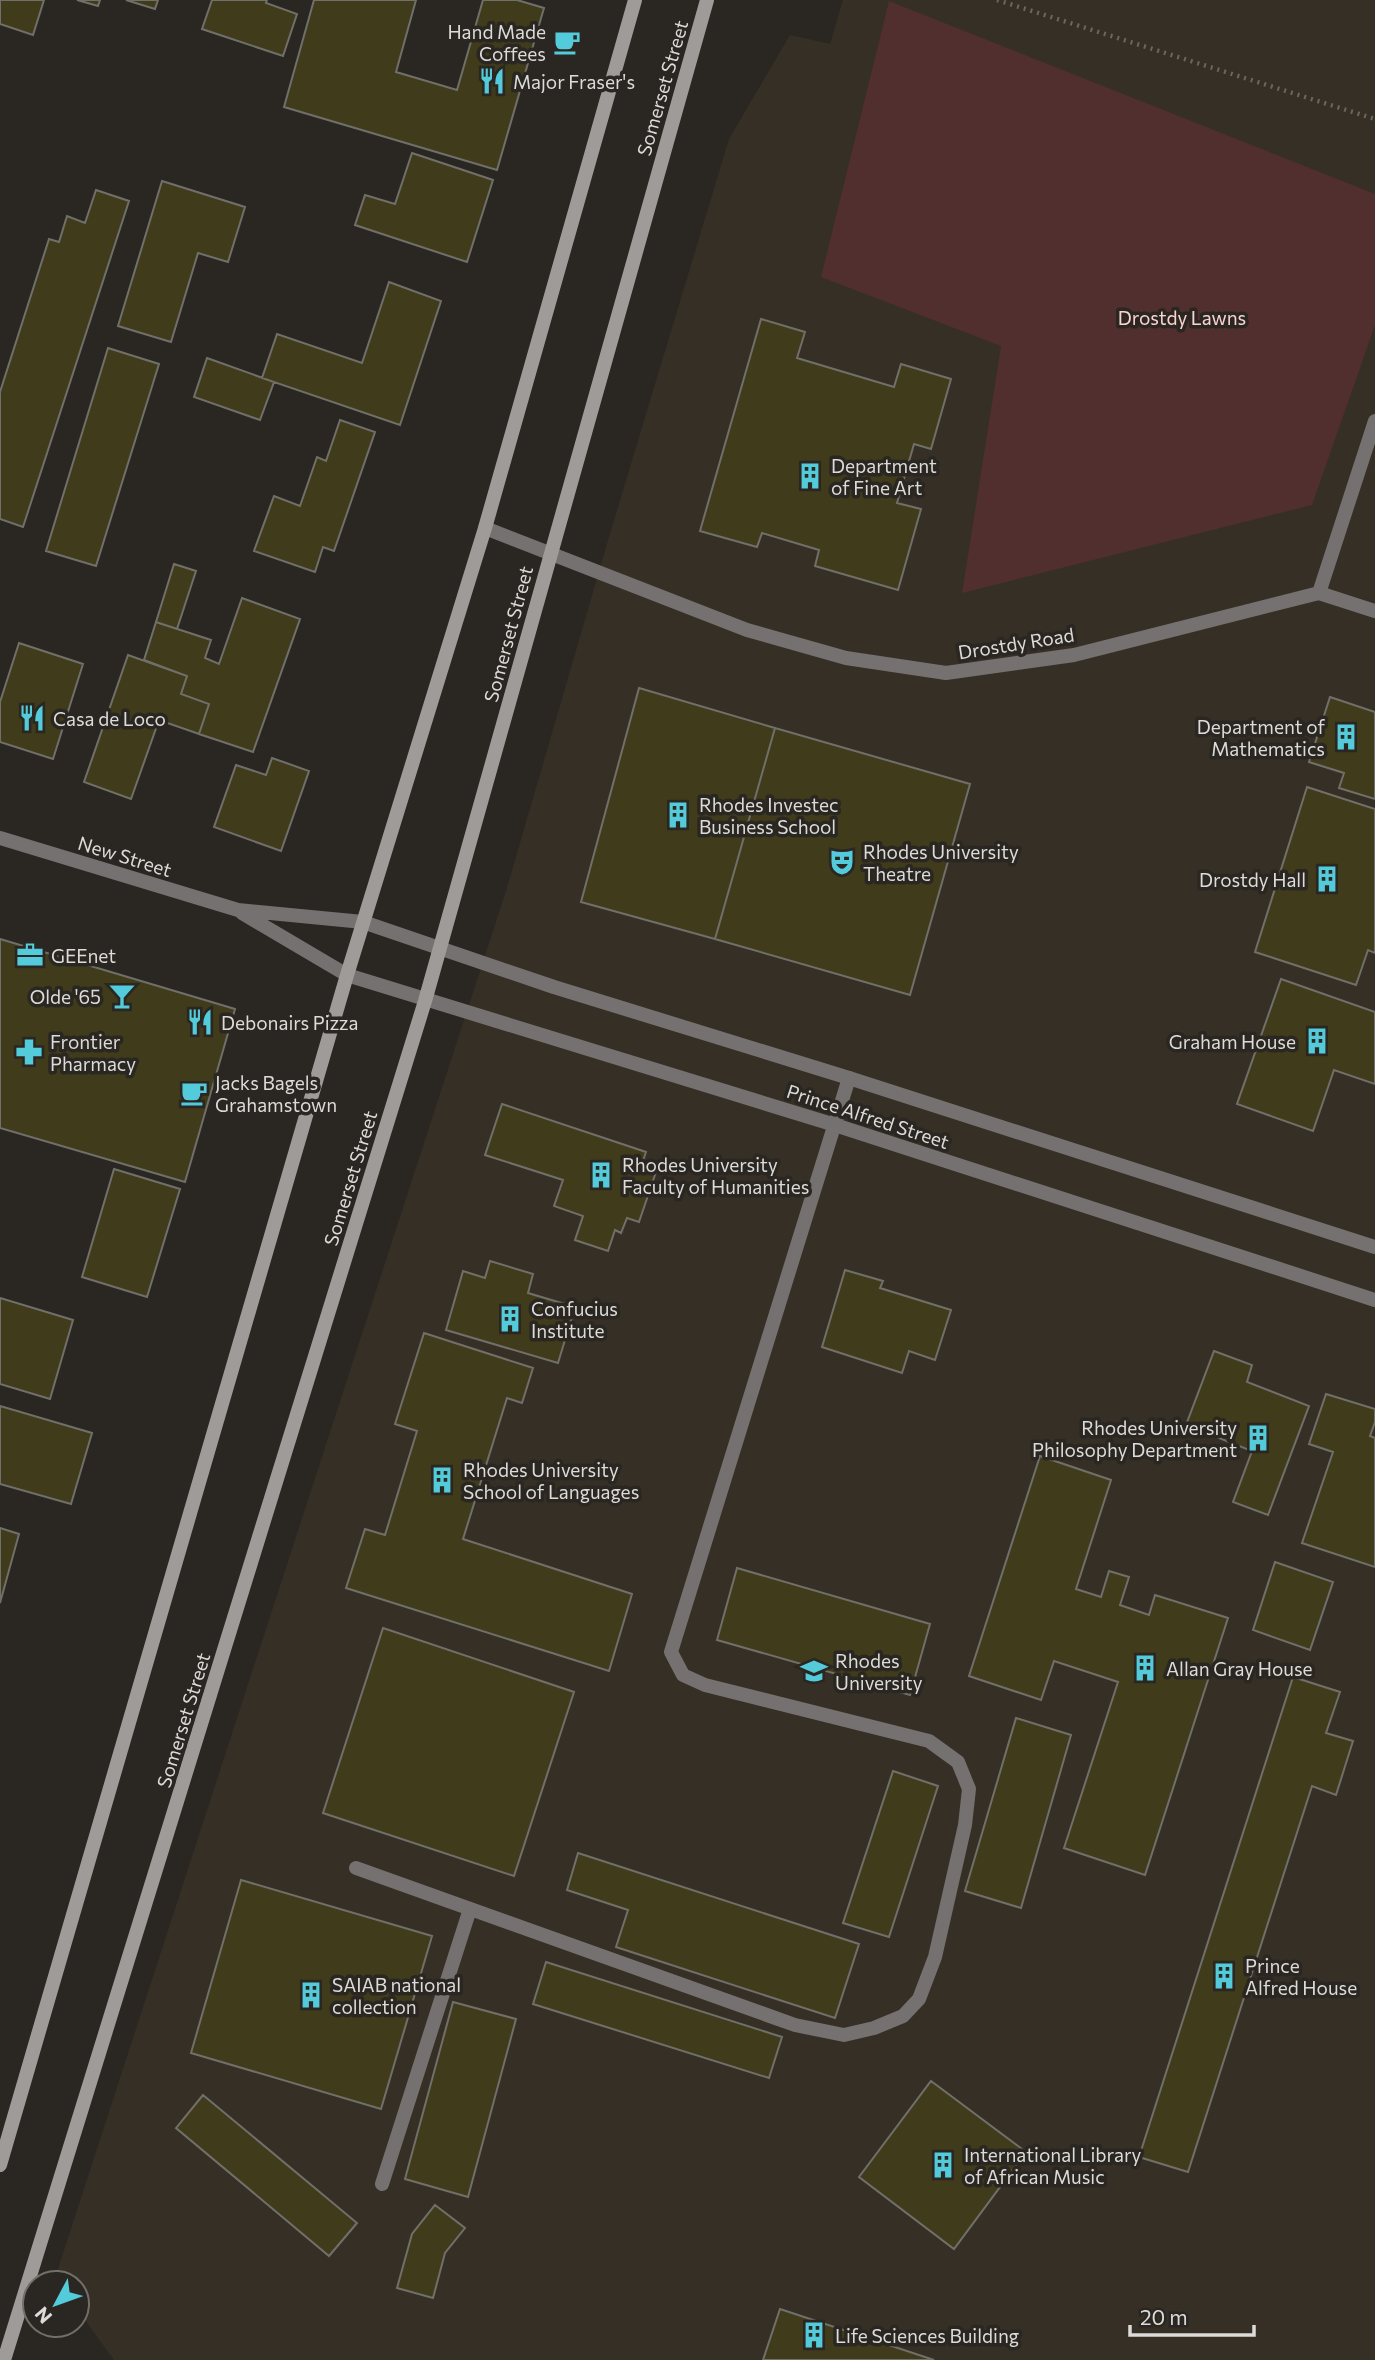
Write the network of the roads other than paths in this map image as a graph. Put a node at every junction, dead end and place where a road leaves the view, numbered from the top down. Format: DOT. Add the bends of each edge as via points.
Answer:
graph roads {
  1 [pos="635,0"];
  2 [pos="707,0"];
  3 [pos="1375,421"];
  4 [pos="485,528"];
  5 [pos="550,554"];
  6 [pos="1319,593"];
  7 [pos="1375,611"];
  8 [pos="0,838"];
  9 [pos="238,910"];
  10 [pos="363,922"];
  11 [pos="441,947"];
  12 [pos="347,975"];
  13 [pos="425,1001"];
  14 [pos="849,1077"];
  15 [pos="835,1125"];
  16 [pos="1375,1247"];
  17 [pos="1375,1300"];
  18 [pos="356,1868"];
  19 [pos="470,1909"];
  20 [pos="0,2165"];
  21 [pos="382,2184"];
  22 [pos="4,2360"];
  1 -- 4 [label="main road"];
  2 -- 5 [label="main road, Somerset Street"];
  3 -- 6 [label="street"];
  4 -- 5 [label="street, Drostdy Road"];
  4 -- 10 [label="main road"];
  5 -- 6 [label="street, Drostdy Road" via="747,630 846,659 946,673 1074,655"];
  5 -- 11 [label="main road, Somerset Street"];
  6 -- 7 [label="street"];
  8 -- 9 [label="street, New Street"];
  9 -- 10 [label="street, New Street"];
  9 -- 12 [label="street, New Street"];
  10 -- 11 [label="street, Prince Alfred Street"];
  10 -- 12 [label="main road"];
  11 -- 13 [label="main road, Somerset Street"];
  11 -- 14 [label="street, Prince Alfred Street" via="554,987"];
  12 -- 13 [label="street, Prince Alfred Street"];
  12 -- 20 [label="main road"];
  13 -- 15 [label="street, Prince Alfred Street"];
  13 -- 22 [label="main road, Somerset Street"];
  14 -- 15 [label="street"];
  14 -- 16 [label="street, Prince Alfred Street"];
  15 -- 17 [label="street, Prince Alfred Street"];
  15 -- 19 [label="street" via="671,1653 683,1675 705,1685 929,1741 958,1762 969,1789 965,1825 935,1958 919,1999 903,2016 844,2035 795,2025"];
  18 -- 19 [label="street"];
  19 -- 21 [label="street"];
}
